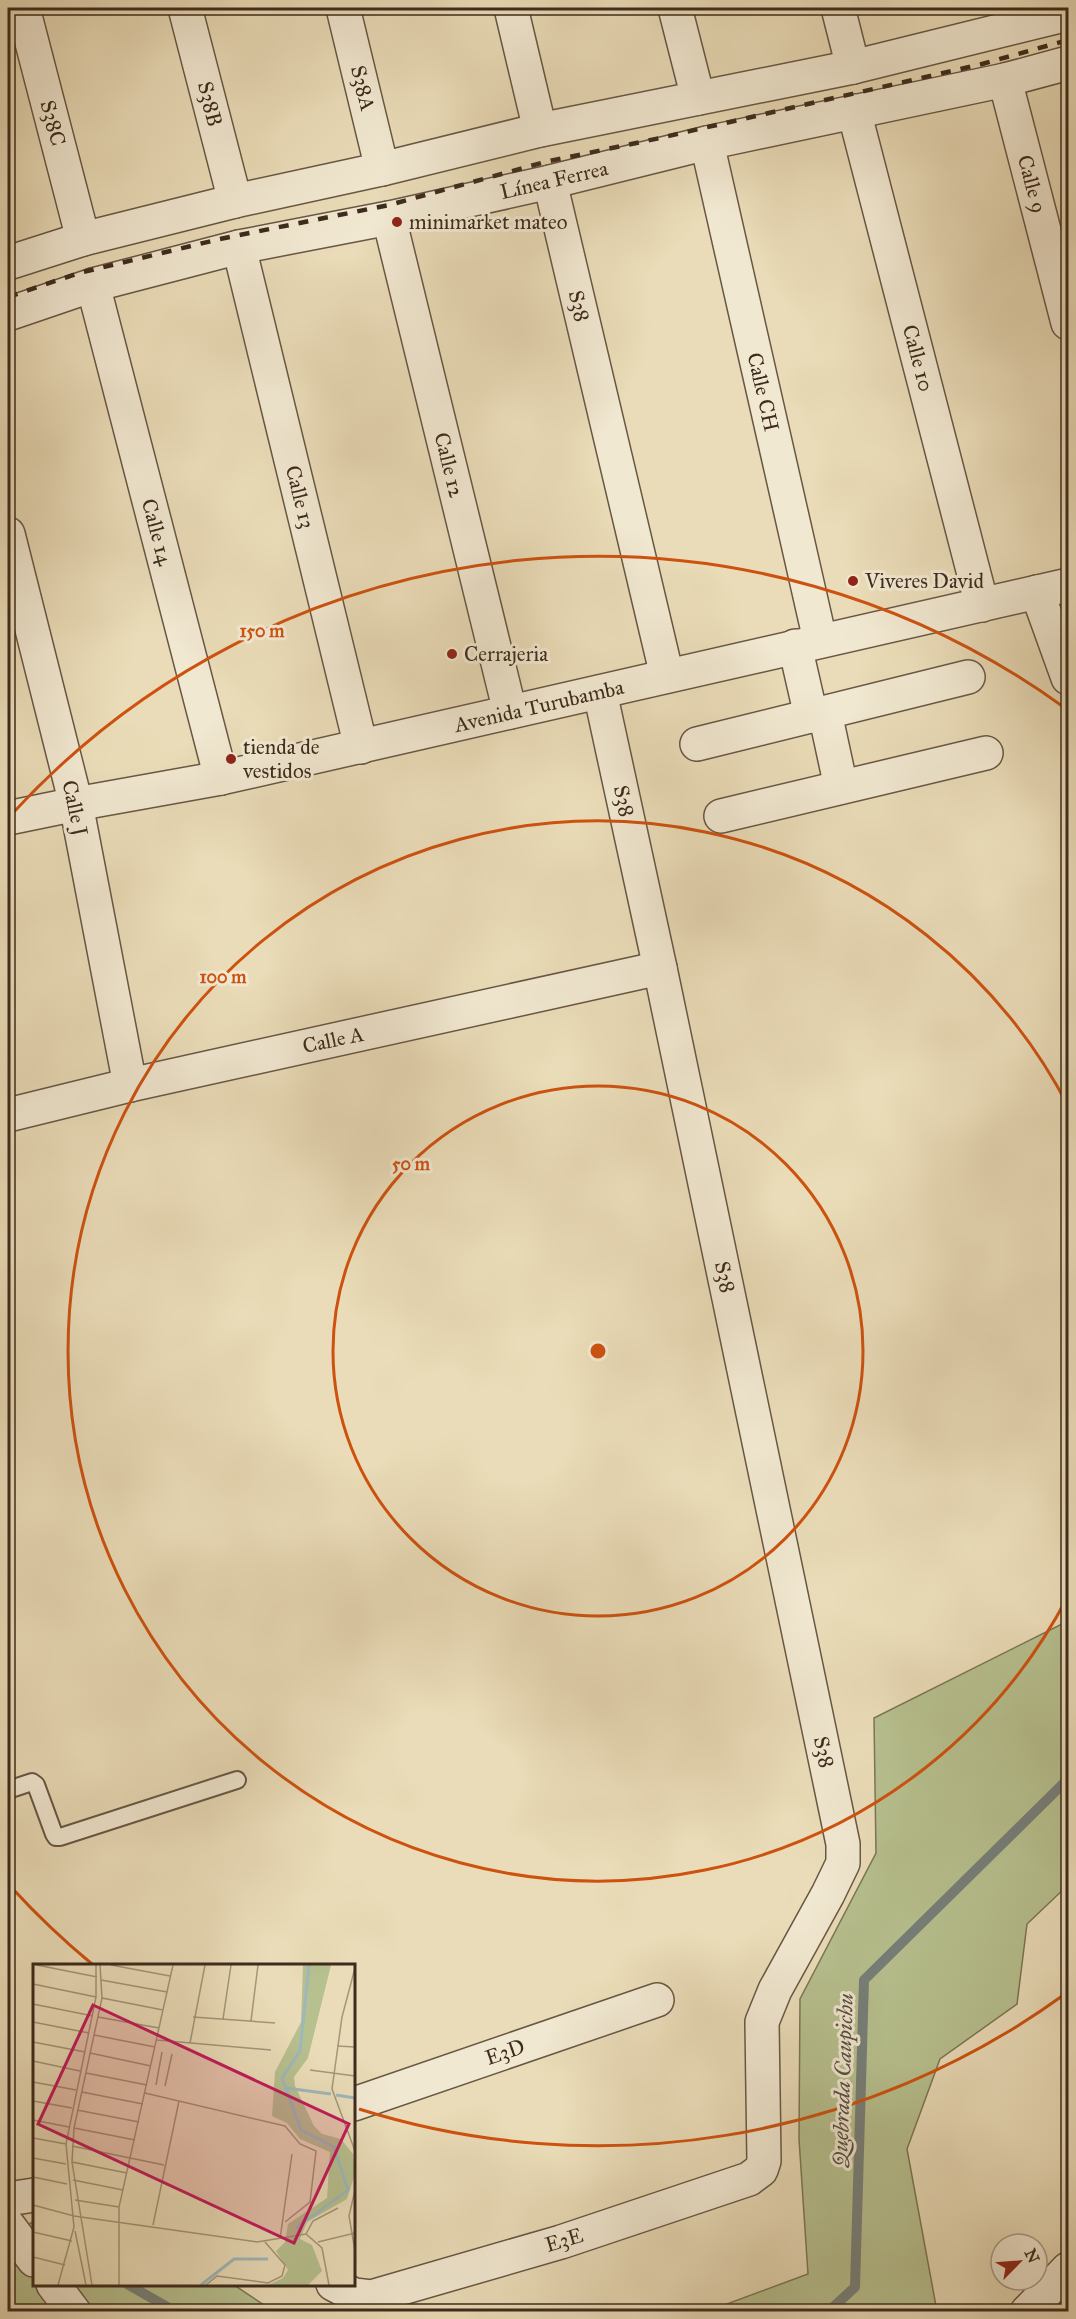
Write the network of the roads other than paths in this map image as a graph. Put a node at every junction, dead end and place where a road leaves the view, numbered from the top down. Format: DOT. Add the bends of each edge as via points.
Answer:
graph roads {
  1 [pos="23,8"];
  2 [pos="185,8"];
  3 [pos="343,8"];
  4 [pos="511,8"];
  5 [pos="675,8"];
  6 [pos="838,8"];
  7 [pos="1068,14"];
  8 [pos="990,20"];
  9 [pos="1068,63"];
  10 [pos="853,67"];
  11 [pos="1005,80"];
  12 [pos="698,98"];
  13 [pos="854,111"];
  14 [pos="540,130"];
  15 [pos="706,143"];
  16 [pos="382,169"];
  17 [pos="550,182"];
  18 [pos="235,201"];
  19 [pos="389,218"];
  20 [pos="83,239"];
  21 [pos="238,247"];
  22 [pos="8,263"];
  23 [pos="93,285"];
  24 [pos="8,314"];
  25 [pos="1068,323"];
  26 [pos="8,534"];
  27 [pos="1068,585"];
  28 [pos="1037,592"];
  29 [pos="982,604"];
  30 [pos="808,643"];
  31 [pos="667,676"];
  32 [pos="968,676"];
  33 [pos="1068,678"];
  34 [pos="600,692"];
  35 [pos="510,712"];
  36 [pos="818,714"];
  37 [pos="697,744"];
  38 [pos="361,747"];
  39 [pos="986,753"];
  40 [pos="221,778"];
  41 [pos="841,787"];
  42 [pos="75,804"];
  43 [pos="721,816"];
  44 [pos="8,818"];
  45 [pos="660,968"];
  46 [pos="130,1084"];
  47 [pos="8,1116"];
  48 [pos="237,1780"];
  49 [pos="8,1790"];
  50 [pos="657,2000"];
  51 [pos="356,2103"];
  52 [pos="761,2170"];
  53 [pos="33,2195"];
  54 [pos="8,2199"];
  55 [pos="8,2225"];
  56 [pos="33,2259"];
  57 [pos="1068,2269"];
  58 [pos="54,2286"];
  59 [pos="337,2286"];
  60 [pos="74,2312"];
  61 [pos="1027,2312"];
  1 -- 20 [label="street, S38C"];
  2 -- 18 [label="street, S38B"];
  3 -- 16 [label="street, S38A"];
  4 -- 14 [label="street"];
  5 -- 12 [label="street"];
  6 -- 10 [label="street"];
  7 -- 8 [label="street"];
  8 -- 10 [label="street"];
  9 -- 11 [label="street, Línea Ferrea"];
  10 -- 12 [label="street"];
  11 -- 13 [label="street, Línea Ferrea"];
  11 -- 25 [label="street, Calle 9"];
  12 -- 14 [label="street"];
  13 -- 15 [label="street, Línea Ferrea"];
  13 -- 29 [label="street, Calle 10"];
  14 -- 16 [label="street"];
  15 -- 17 [label="street, Línea Ferrea"];
  15 -- 30 [label="street, Calle CH"];
  16 -- 18 [label="street"];
  17 -- 19 [label="street, Línea Ferrea"];
  17 -- 31 [label="street, S38"];
  18 -- 20 [label="street"];
  19 -- 21 [label="street, Línea Ferrea"];
  19 -- 35 [label="street, Calle 12"];
  20 -- 22 [label="street"];
  21 -- 23 [label="street, Línea Ferrea"];
  21 -- 38 [label="street, Calle 13"];
  23 -- 24 [label="street, Línea Ferrea"];
  23 -- 40 [label="street, Calle 14"];
  26 -- 42 [label="street, Calle J"];
  27 -- 28 [label="street, Avenida Turubamba"];
  28 -- 29 [label="street, Avenida Turubamba"];
  28 -- 33 [label="street"];
  29 -- 30 [label="street, Avenida Turubamba"];
  30 -- 31 [label="street, Avenida Turubamba"];
  30 -- 36 [label="street, Calle CH"];
  31 -- 34 [label="street, Avenida Turubamba"];
  32 -- 36 [label="street"];
  34 -- 35 [label="street, Avenida Turubamba"];
  34 -- 45 [label="street, S38"];
  35 -- 38 [label="street, Avenida Turubamba"];
  36 -- 37 [label="street"];
  36 -- 41 [label="street, Calle CH"];
  38 -- 40 [label="street, Avenida Turubamba"];
  39 -- 41 [label="street"];
  40 -- 42 [label="street, Avenida Turubamba"];
  41 -- 43 [label="street"];
  42 -- 44 [label="street, Avenida Turubamba"];
  42 -- 46 [label="street, Calle J"];
  45 -- 46 [label="street, Calle A"];
  45 -- 52 [label="street, S38" via="843,1844 843,1863 762,2022"];
  46 -- 47 [label="street, Calle A"];
  48 -- 49 [label="lane" via="60,1837 54,1834 36,1785 32,1782"];
  50 -- 51 [label="street, E3D"];
  52 -- 59 [label="street, E3E" via="749,2179 561,2242 363,2297"];
  53 -- 54 [label="street"];
  55 -- 56 [label="street"];
  57 -- 61 [label="street"];
  58 -- 60 [label="street"];
}
